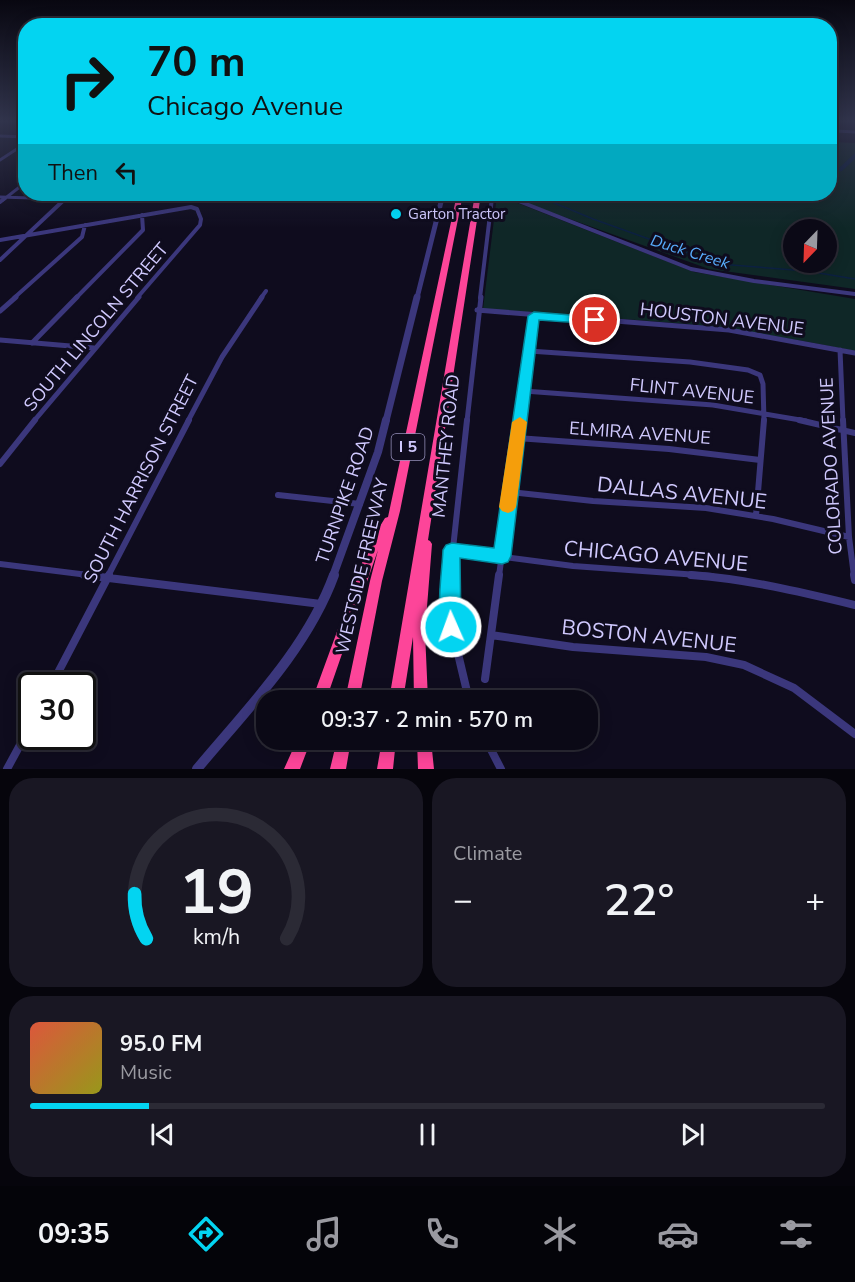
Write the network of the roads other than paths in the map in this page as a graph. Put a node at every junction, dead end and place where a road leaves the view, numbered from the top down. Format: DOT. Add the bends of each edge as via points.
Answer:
graph roads {
  1 [pos="18,189"];
  2 [pos="0,196"];
  3 [pos="7,197"];
  4 [pos="18,197"];
  5 [pos="62,201"];
  6 [pos="441,201"];
  7 [pos="459,201"];
  8 [pos="477,201"];
  9 [pos="491,201"];
  10 [pos="518,201"];
  11 [pos="0,202"];
  12 [pos="195,207"];
  13 [pos="142,215"];
  14 [pos="85,225"];
  15 [pos="24,236"];
  16 [pos="0,240"];
  17 [pos="0,260"];
  18 [pos="266,291"];
  19 [pos="855,294"];
  20 [pos="477,310"];
  21 [pos="0,311"];
  22 [pos="534,316"];
  23 [pos="0,340"];
  24 [pos="32,343"];
  25 [pos="94,348"];
  26 [pos="840,350"];
  27 [pos="529,351"];
  28 [pos="855,353"];
  29 [pos="524,391"];
  30 [pos="764,413"];
  31 [pos="844,430"];
  32 [pos="855,433"];
  33 [pos="517,438"];
  34 [pos="760,460"];
  35 [pos="0,464"];
  36 [pos="510,492"];
  37 [pos="278,495"];
  38 [pos="360,504"];
  39 [pos="395,511"];
  40 [pos="756,516"];
  41 [pos="425,517"];
  42 [pos="849,537"];
  43 [pos="452,550"];
  44 [pos="502,556"];
  45 [pos="0,564"];
  46 [pos="108,578"];
  47 [pos="855,580"];
  48 [pos="321,604"];
  49 [pos="855,605"];
  50 [pos="491,635"];
  51 [pos="58,672"];
  52 [pos="485,680"];
  53 [pos="323,690"];
  54 [pos="354,690"];
  55 [pos="398,690"];
  56 [pos="421,690"];
  57 [pos="466,690"];
  58 [pos="855,734"];
  59 [pos="18,750"];
  60 [pos="300,750"];
  61 [pos="342,750"];
  62 [pos="387,750"];
  63 [pos="425,750"];
  64 [pos="491,750"];
  65 [pos="8,769"];
  66 [pos="197,769"];
  67 [pos="292,769"];
  68 [pos="338,769"];
  69 [pos="384,769"];
  70 [pos="426,769"];
  71 [pos="501,769"];
  1 -- 3 [label="street"];
  2 -- 3 [label="street"];
  3 -- 4 [label="street"];
  3 -- 11 [label="street"];
  5 -- 15 [label="street"];
  6 -- 38 [label="street, TURNPIKE ROAD" via="381,443"];
  7 -- 39 [label="highway, WESTSIDE FREEWAY / I 5"];
  8 -- 41 [label="highway, I 5"];
  9 -- 20 [label="street, MANTHEY ROAD"];
  10 -- 19 [label="street" via="691,269"];
  12 -- 13 [label="street"];
  12 -- 25 [label="street, SOUTH LINCOLN STREET" via="200,225"];
  13 -- 14 [label="street"];
  13 -- 24 [label="street" via="143,230"];
  14 -- 15 [label="street"];
  14 -- 21 [label="street" via="82,237"];
  15 -- 16 [label="street"];
  15 -- 17 [label="street"];
  18 -- 46 [label="street, SOUTH HARRISON STREET" via="222,357"];
  20 -- 22 [label="street, HOUSTON AVENUE"];
  20 -- 43 [label="street, MANTHEY ROAD"];
  22 -- 26 [label="street, HOUSTON AVENUE" via="698,327"];
  22 -- 27 [label="street"];
  23 -- 24 [label="street"];
  24 -- 25 [label="street"];
  25 -- 35 [label="street, SOUTH LINCOLN STREET"];
  26 -- 28 [label="street, HOUSTON AVENUE"];
  26 -- 31 [label="street, COLORADO AVENUE"];
  27 -- 29 [label="street"];
  27 -- 30 [label="street" via="670,360 757,372 761,376"];
  29 -- 30 [label="street, FLINT AVENUE" via="682,402"];
  29 -- 33 [label="street"];
  30 -- 31 [label="street, FLINT AVENUE"];
  30 -- 34 [label="street"];
  31 -- 32 [label="street, FLINT AVENUE"];
  31 -- 42 [label="street, COLORADO AVENUE"];
  33 -- 34 [label="street, ELMIRA AVENUE" via="694,451"];
  33 -- 36 [label="street"];
  34 -- 40 [label="street"];
  36 -- 40 [label="street, DALLAS AVENUE" via="706,508"];
  36 -- 44 [label="street"];
  37 -- 38 [label="street"];
  38 -- 48 [label="street, TURNPIKE ROAD"];
  39 -- 53 [label="highway" via="375,544"];
  39 -- 54 [label="highway, WESTSIDE FREEWAY / I 5"];
  40 -- 42 [label="street, DALLAS AVENUE"];
  41 -- 55 [label="highway, I 5"];
  41 -- 56 [label="highway" via="426,557 419,632"];
  42 -- 47 [label="street, COLORADO AVENUE"];
  43 -- 44 [label="street, CHICAGO AVENUE"];
  43 -- 57 [label="street, MANTHEY ROAD" via="451,627"];
  44 -- 49 [label="street, CHICAGO AVENUE" via="573,567 726,577"];
  44 -- 50 [label="street"];
  45 -- 46 [label="street"];
  46 -- 48 [label="street"];
  46 -- 51 [label="street, SOUTH HARRISON STREET"];
  48 -- 66 [label="street, TURNPIKE ROAD" via="285,663"];
  50 -- 52 [label="street"];
  50 -- 58 [label="street, BOSTON AVENUE" via="573,647 706,657 744,665 794,688"];
  59 -- 65 [label="street"];
  60 -- 67 [label="highway"];
  61 -- 68 [label="highway"];
  62 -- 69 [label="highway"];
  63 -- 70 [label="highway"];
  64 -- 71 [label="street"];
}
